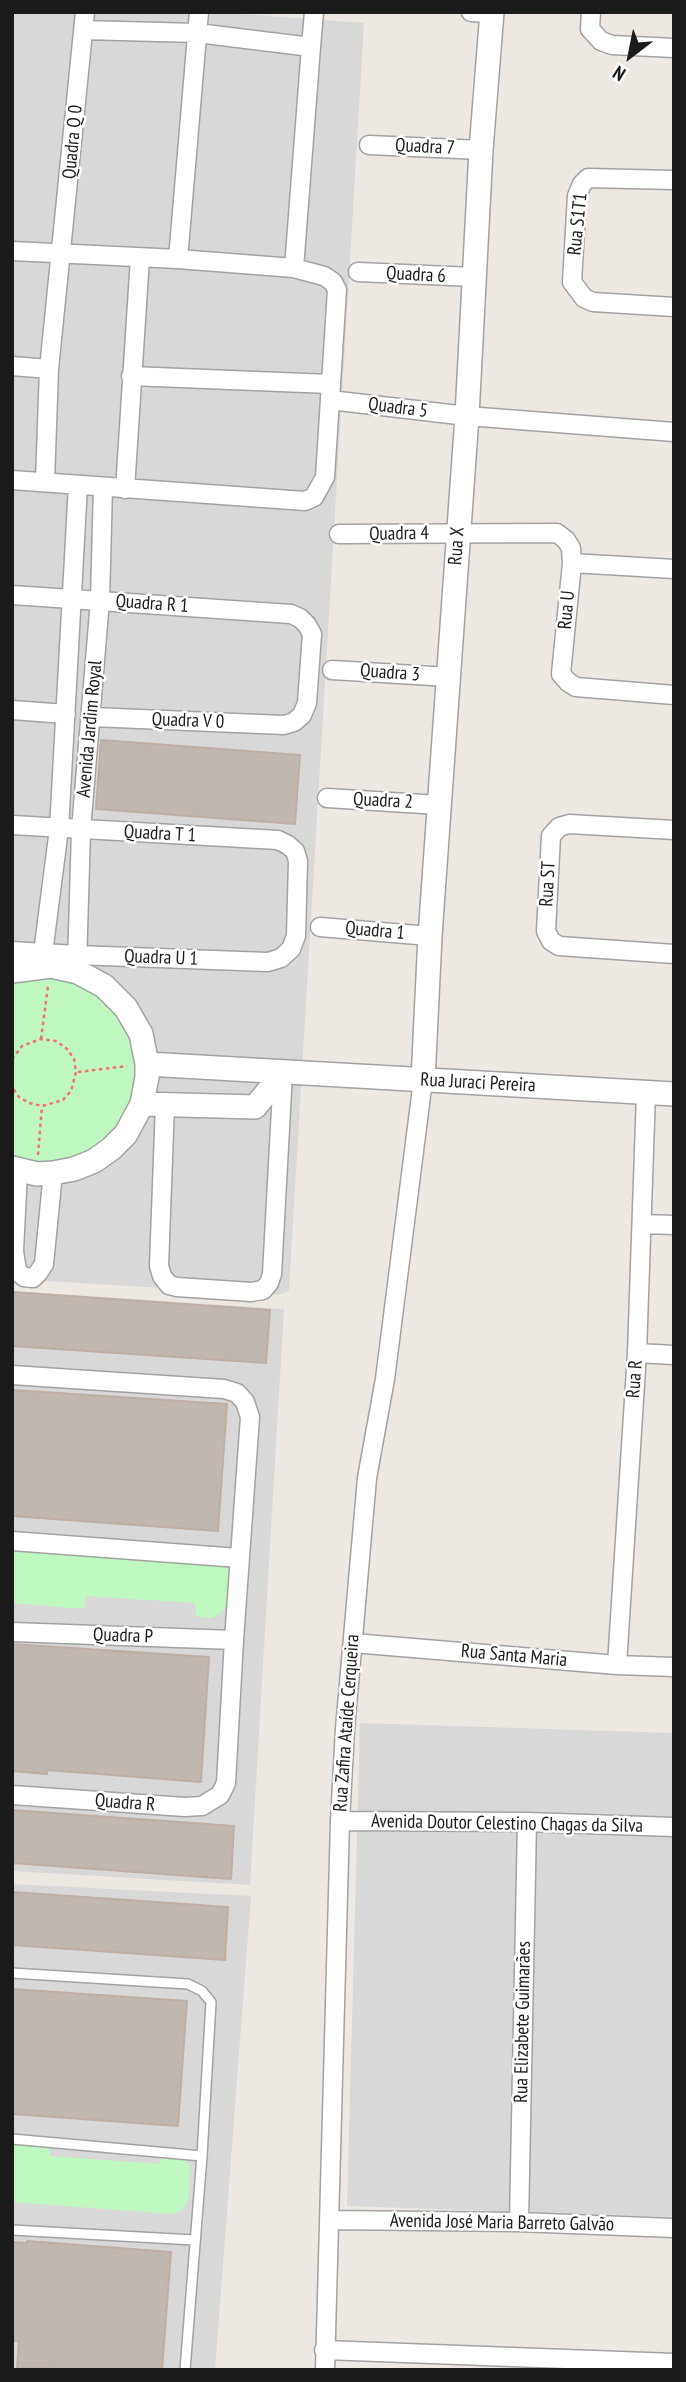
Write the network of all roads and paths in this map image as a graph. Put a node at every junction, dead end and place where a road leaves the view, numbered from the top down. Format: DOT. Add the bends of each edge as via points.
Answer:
graph roads {
  1 [pos="199,12"];
  2 [pos="314,12"];
  3 [pos="471,12"];
  4 [pos="492,13"];
  5 [pos="590,20"];
  6 [pos="84,21"];
  7 [pos="197,33"];
  8 [pos="311,47"];
  9 [pos="674,48"];
  10 [pos="369,145"];
  11 [pos="481,150"];
  12 [pos="674,180"];
  13 [pos="12,251"];
  14 [pos="62,253"];
  15 [pos="140,258"];
  16 [pos="178,259"];
  17 [pos="294,268"];
  18 [pos="358,272"];
  19 [pos="474,277"];
  20 [pos="674,307"];
  21 [pos="12,366"];
  22 [pos="49,369"];
  23 [pos="131,376"];
  24 [pos="330,392"];
  25 [pos="467,416"];
  26 [pos="674,432"];
  27 [pos="12,480"];
  28 [pos="45,481"];
  29 [pos="78,485"];
  30 [pos="103,487"];
  31 [pos="125,489"];
  32 [pos="458,533"];
  33 [pos="339,534"];
  34 [pos="572,563"];
  35 [pos="674,569"];
  36 [pos="12,595"];
  37 [pos="72,598"];
  38 [pos="100,600"];
  39 [pos="332,670"];
  40 [pos="449,677"];
  41 [pos="674,695"];
  42 [pos="12,710"];
  43 [pos="66,714"];
  44 [pos="92,717"];
  45 [pos="284,725"];
  46 [pos="327,798"];
  47 [pos="439,804"];
  48 [pos="12,825"];
  49 [pos="59,829"];
  50 [pos="82,830"];
  51 [pos="674,830"];
  52 [pos="320,927"];
  53 [pos="296,936"];
  54 [pos="430,936"];
  55 [pos="12,950"];
  56 [pos="674,954"];
  57 [pos="44,962"];
  58 [pos="77,964"];
  59 [pos="12,971"];
  60 [pos="41,1039"];
  61 [pos="12,1059"];
  62 [pos="147,1064"];
  63 [pos="76,1072"];
  64 [pos="283,1073"];
  65 [pos="423,1080"];
  66 [pos="12,1087"];
  67 [pos="646,1093"];
  68 [pos="674,1094"];
  69 [pos="142,1104"];
  70 [pos="165,1104"];
  71 [pos="42,1106"];
  72 [pos="30,1171"];
  73 [pos="642,1224"];
  74 [pos="674,1225"];
  75 [pos="637,1353"];
  76 [pos="674,1355"];
  77 [pos="12,1375"];
  78 [pos="12,1541"];
  79 [pos="239,1558"];
  80 [pos="12,1632"];
  81 [pos="234,1640"];
  82 [pos="354,1643"];
  83 [pos="617,1665"];
  84 [pos="674,1667"];
  85 [pos="12,1795"];
  86 [pos="340,1821"];
  87 [pos="527,1822"];
  88 [pos="674,1827"];
  89 [pos="12,1973"];
  90 [pos="12,2139"];
  91 [pos="202,2157"];
  92 [pos="330,2220"];
  93 [pos="519,2221"];
  94 [pos="674,2228"];
  95 [pos="12,2230"];
  96 [pos="194,2240"];
  97 [pos="324,2350"];
  98 [pos="674,2363"];
  99 [pos="185,2370"];
  100 [pos="325,2370"];
  1 -- 7 [label="street"];
  2 -- 8 [label="street"];
  3 -- 4 [label="street"];
  4 -- 11 [label="street, Rua X"];
  5 -- 9 [label="street" via="601,41 612,45"];
  6 -- 7 [label="street"];
  6 -- 14 [label="street, Quadra Q 0"];
  7 -- 8 [label="street"];
  7 -- 16 [label="street"];
  8 -- 17 [label="street"];
  10 -- 11 [label="street, Quadra 7"];
  11 -- 19 [label="street, Rua X"];
  12 -- 20 [label="street, Rua S1T1" via="588,177 577,196 572,282 593,302"];
  13 -- 14 [label="street"];
  14 -- 15 [label="street"];
  14 -- 22 [label="street, Quadra Q 0"];
  15 -- 16 [label="street"];
  15 -- 23 [label="street"];
  16 -- 17 [label="street"];
  17 -- 24 [label="street" via="324,276 337,290"];
  18 -- 19 [label="street, Quadra 6"];
  19 -- 25 [label="street, Rua X"];
  21 -- 22 [label="street"];
  22 -- 28 [label="street, Quadra Q 0"];
  23 -- 24 [label="street, Quadra 5"];
  23 -- 31 [label="street"];
  24 -- 25 [label="street, Quadra 5"];
  24 -- 31 [label="street" via="326,477 314,497 305,501"];
  25 -- 26 [label="street, Quadra 5"];
  25 -- 32 [label="street, Rua X"];
  27 -- 28 [label="street"];
  28 -- 29 [label="street"];
  29 -- 30 [label="street"];
  29 -- 37 [label="street, Avenida Jardim Royal"];
  30 -- 31 [label="street"];
  30 -- 38 [label="street, Avenida Jardim Royal"];
  32 -- 33 [label="street, Quadra 4"];
  32 -- 34 [label="street, Rua U" via="557,533 571,548"];
  32 -- 40 [label="street, Rua X"];
  34 -- 35 [label="street"];
  34 -- 41 [label="street, Rua U" via="561,674 576,687"];
  36 -- 37 [label="street, Quadra R 1"];
  37 -- 38 [label="street, Quadra R 1"];
  37 -- 43 [label="street, Avenida Jardim Royal"];
  38 -- 44 [label="street, Avenida Jardim Royal"];
  38 -- 45 [label="street, Quadra R 1" via="300,618 312,635 307,703 294,723"];
  39 -- 40 [label="street, Quadra 3"];
  40 -- 47 [label="street, Rua X"];
  42 -- 43 [label="street"];
  43 -- 49 [label="street, Avenida Jardim Royal"];
  44 -- 45 [label="street, Quadra V 0"];
  44 -- 50 [label="street, Avenida Jardim Royal"];
  46 -- 47 [label="street, Quadra 2"];
  47 -- 54 [label="street, Rua X"];
  48 -- 49 [label="street, Quadra T 1"];
  49 -- 50 [label="street, Quadra T 1"];
  49 -- 57 [label="street, Avenida Jardim Royal"];
  50 -- 53 [label="street, Quadra T 1" via="278,840 295,851 298,860"];
  50 -- 58 [label="street, Avenida Jardim Royal"];
  51 -- 56 [label="street, Rua ST" via="559,827 551,836 546,931 559,946"];
  52 -- 54 [label="street, Quadra 1"];
  53 -- 58 [label="street, Quadra U 1" via="291,949 268,962"];
  54 -- 65 [label="street, Rua X"];
  55 -- 57 [label="street"];
  57 -- 58 [label="street"];
  57 -- 59 [label="street"];
  57 -- 60 [label="path"];
  58 -- 62 [label="street" via="126,1008 141,1034"];
  60 -- 61 [label="path" via="22,1046"];
  60 -- 63 [label="path" via="56,1041 67,1049"];
  62 -- 63 [label="path"];
  62 -- 64 [label="street, Rua Juraci Pereira"];
  62 -- 69 [label="street"];
  63 -- 71 [label="path" via="71,1091 62,1100"];
  64 -- 65 [label="street, Rua Juraci Pereira"];
  64 -- 70 [label="street" via="255,1107"];
  64 -- 70 [label="street" via="272,1274 262,1290 177,1287 162,1276"];
  65 -- 67 [label="street, Rua Juraci Pereira"];
  65 -- 82 [label="street, Rua Zafira Ataíde Cerqueira" via="385,1379 367,1478"];
  66 -- 71 [label="path" via="19,1097"];
  67 -- 68 [label="street, Rua Juraci Pereira"];
  67 -- 73 [label="street, Rua R"];
  69 -- 70 [label="street"];
  69 -- 72 [label="street" via="126,1134 111,1149 84,1165"];
  71 -- 72 [label="path"];
  72 -- 72 [label="street" via="13,1251 17,1271 33,1278 44,1264"];
  73 -- 74 [label="street"];
  73 -- 75 [label="street, Rua R"];
  75 -- 76 [label="street"];
  75 -- 83 [label="street, Rua R"];
  77 -- 79 [label="street" via="237,1392 250,1417"];
  78 -- 79 [label="street"];
  79 -- 81 [label="street"];
  80 -- 81 [label="street, Quadra P"];
  81 -- 85 [label="street, Quadra R" via="226,1783 211,1802 185,1807"];
  82 -- 83 [label="street, Rua Santa Maria"];
  82 -- 86 [label="street, Rua Zafira Ataíde Cerqueira"];
  83 -- 84 [label="street, Rua Santa Maria"];
  86 -- 87 [label="street, Avenida Doutor Celestino Chagas da Silva"];
  86 -- 92 [label="street, Rua Zafira Ataíde Cerqueira"];
  87 -- 88 [label="street, Avenida Doutor Celestino Chagas da Silva"];
  87 -- 93 [label="street, Rua Elizabete Guimarães"];
  89 -- 91 [label="lane" via="188,1983 202,1991 212,2012"];
  90 -- 91 [label="lane"];
  91 -- 96 [label="lane"];
  92 -- 93 [label="street, Avenida José Maria Barreto Galvão"];
  92 -- 97 [label="street, Rua Zafira Ataíde Cerqueira"];
  93 -- 94 [label="street, Avenida José Maria Barreto Galvão"];
  95 -- 96 [label="lane"];
  96 -- 99 [label="lane"];
  97 -- 98 [label="street"];
  97 -- 100 [label="street, Rua Zafira Ataíde Cerqueira"];
}
